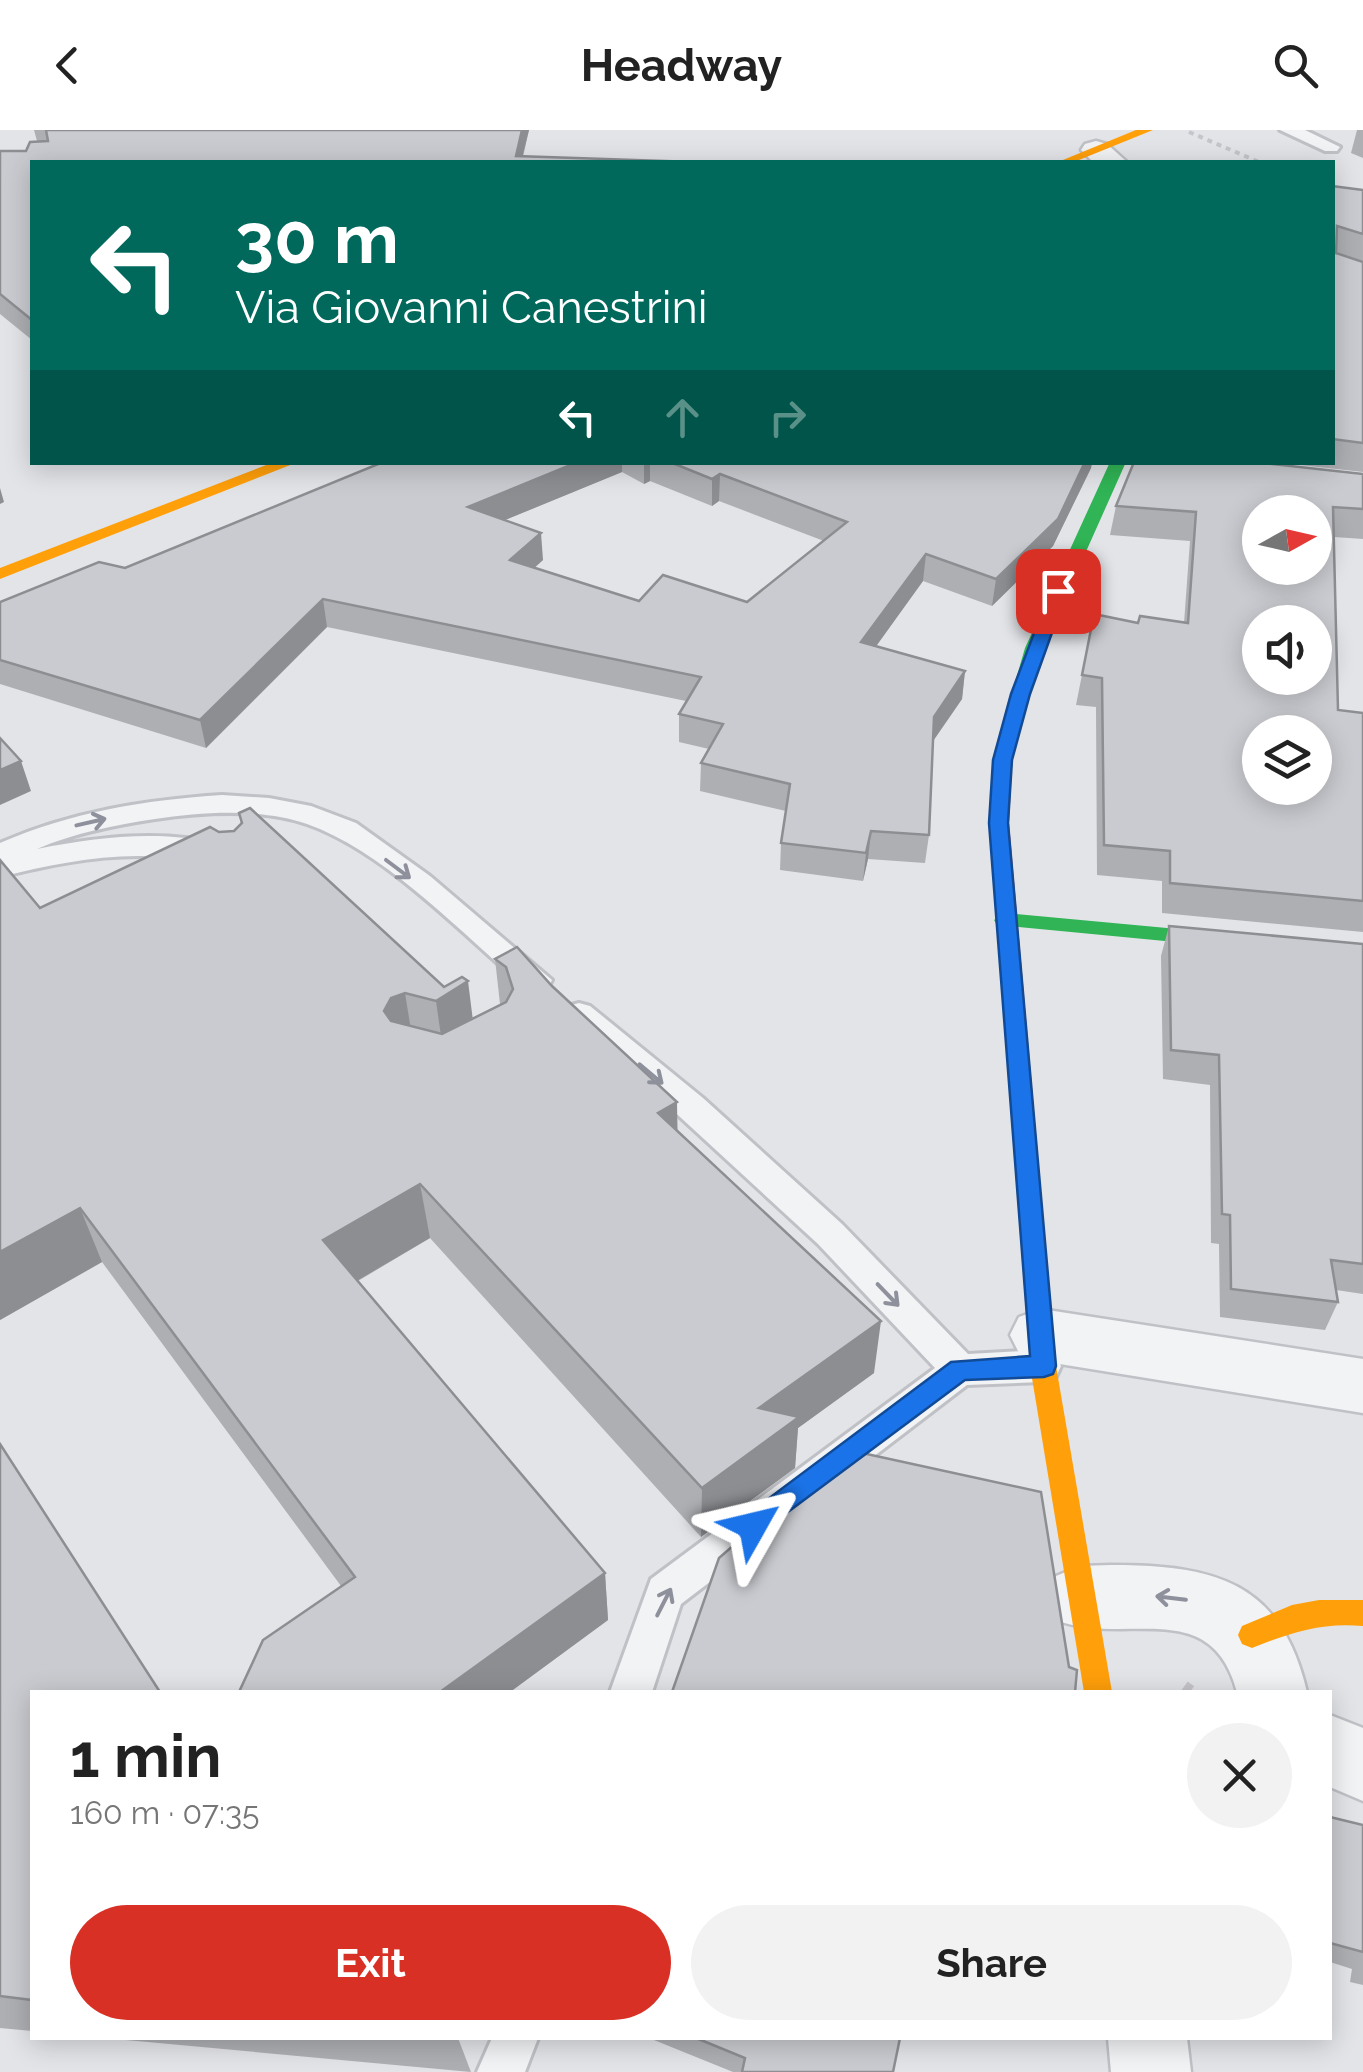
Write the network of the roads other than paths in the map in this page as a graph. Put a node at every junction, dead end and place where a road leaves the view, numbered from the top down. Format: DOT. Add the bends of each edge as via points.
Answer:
graph roads {
  1 [pos="1147,130"];
  2 [pos="1288,130"];
  3 [pos="1331,147"];
  4 [pos="1087,159"];
  5 [pos="282,465"];
  6 [pos="1132,465"];
  7 [pos="0,574"];
  8 [pos="0,854"];
  9 [pos="0,866"];
  10 [pos="237,877"];
  11 [pos="1004,920"];
  12 [pos="1363,953"];
  13 [pos="1042,1351"];
  14 [pos="960,1370"];
  15 [pos="1363,1386"];
  16 [pos="1080,1598"];
  17 [pos="1363,1613"];
  18 [pos="1262,1664"];
  19 [pos="632,1690"];
  20 [pos="1098,1690"];
  21 [pos="1332,1751"];
  22 [pos="1363,1765"];
  23 [pos="1332,1793"];
  24 [pos="1363,1805"];
  25 [pos="514,2040"];
  26 [pos="1148,2040"];
  27 [pos="501,2072"];
  28 [pos="1152,2072"];
  1 -- 4 [label="street"];
  2 -- 3 [label="lane"];
  5 -- 7 [label="street"];
  6 -- 11 [label="street" via="1048,616 1002,760"];
  8 -- 14 [label="lane, one-way" via="37,834 173,808 252,820 296,811 344,828 691,1107 830,1234"];
  9 -- 10 [label="lane" via="74,851 185,846 217,853"];
  11 -- 12 [label="street"];
  11 -- 13 [label="street"];
  13 -- 14 [label="lane"];
  13 -- 15 [label="street"];
  13 -- 16 [label="street"];
  19 -- 14 [label="lane, one-way" via="664,1592"];
  18 -- 16 [label="street, one-way" via="1228,1616 1195,1601"];
  16 -- 20 [label="street"];
  17 -- 18 [label="street" via="1291,1614"];
  21 -- 22 [label="street"];
  23 -- 24 [label="street"];
  25 -- 27 [label="lane"];
  26 -- 28 [label="street"];
}
